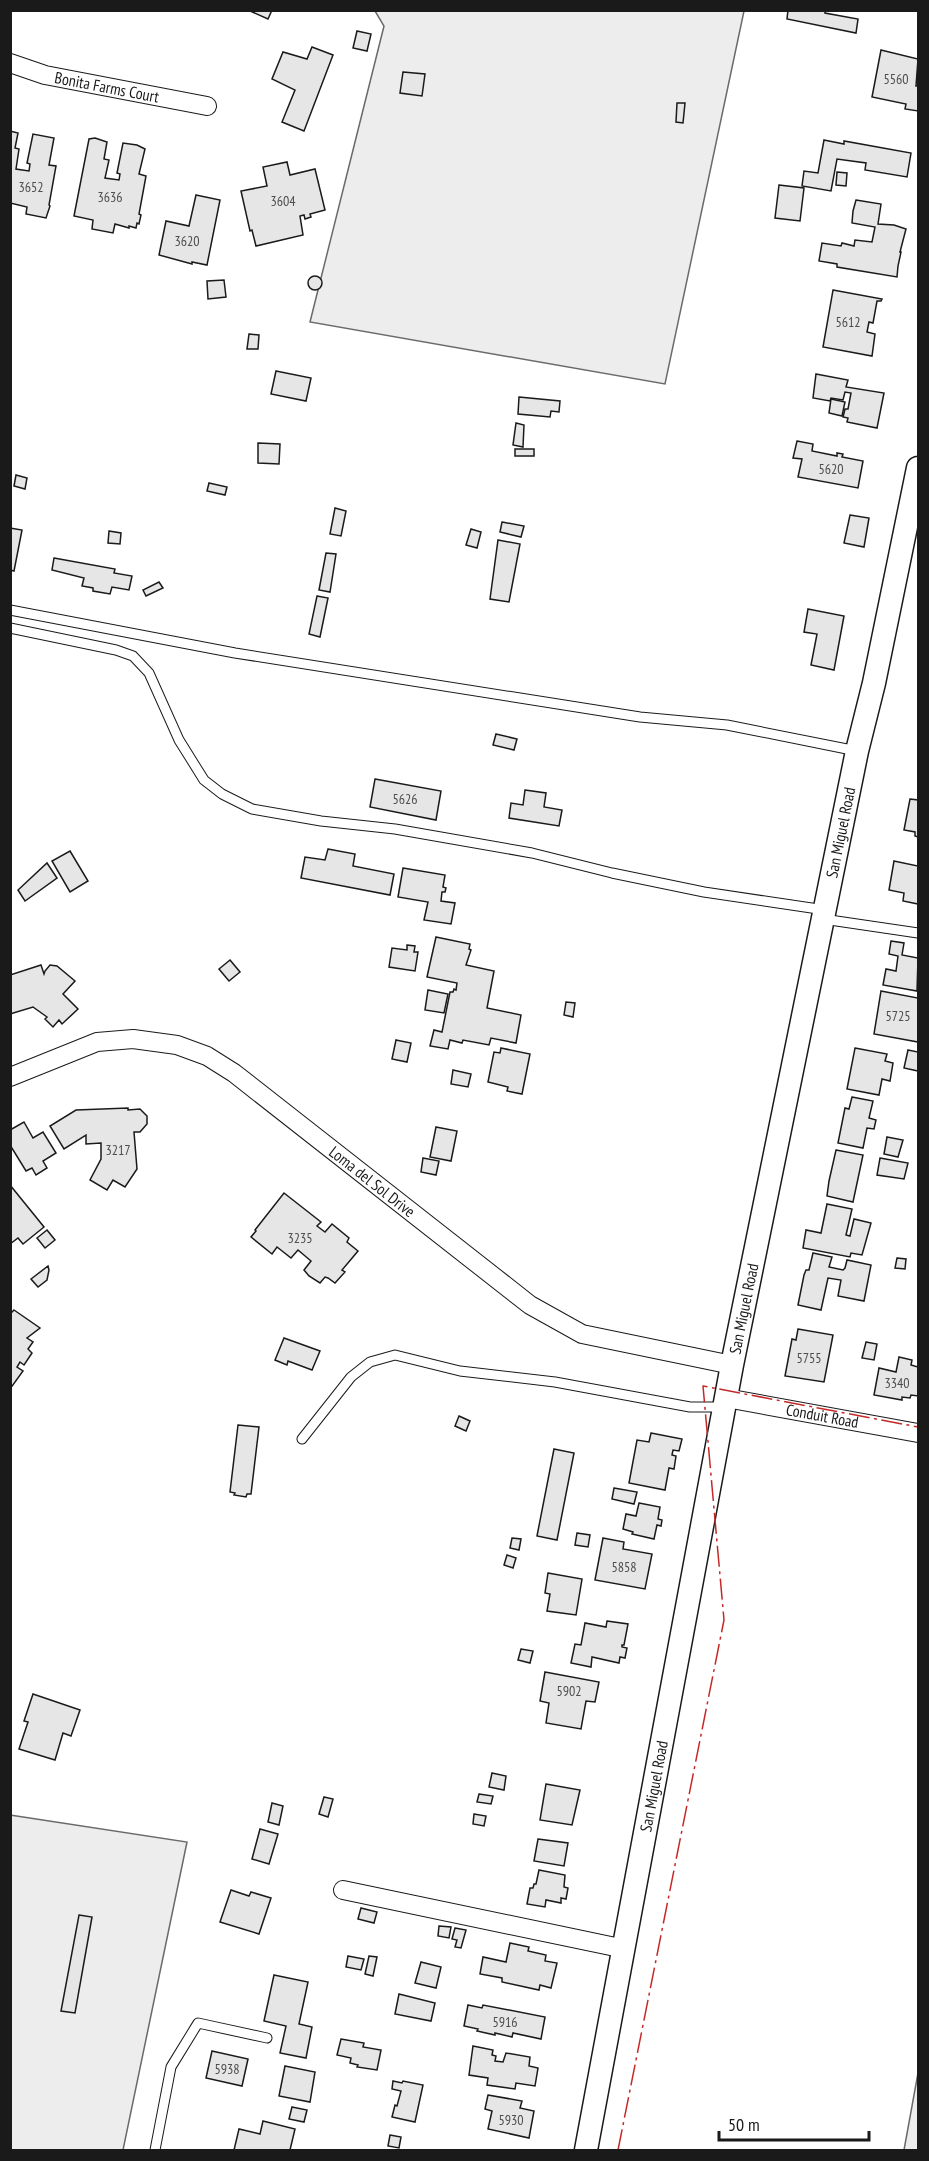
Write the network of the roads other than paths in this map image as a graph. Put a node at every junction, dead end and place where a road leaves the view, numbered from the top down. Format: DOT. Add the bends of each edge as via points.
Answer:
graph roads {
  1 [pos="10,63"];
  2 [pos="207,106"];
  3 [pos="918,468"];
  4 [pos="10,610"];
  5 [pos="10,628"];
  6 [pos="857,751"];
  7 [pos="824,914"];
  8 [pos="918,933"];
  9 [pos="10,1077"];
  10 [pos="732,1365"];
  11 [pos="725,1403"];
  12 [pos="918,1433"];
  13 [pos="302,1439"];
  14 [pos="342,1890"];
  15 [pos="625,1949"];
  16 [pos="267,2038"];
  17 [pos="155,2151"];
  18 [pos="586,2151"];
  1 -- 2 [label="street, Bonita Farms Court" via="45,75"];
  3 -- 6 [label="street, San Miguel Road"];
  4 -- 6 [label="lane" via="235,653 640,717 727,725"];
  5 -- 7 [label="lane" via="133,656 149,673 179,740 204,780 252,809 521,851 612,873"];
  6 -- 7 [label="street, San Miguel Road"];
  7 -- 8 [label="lane"];
  7 -- 10 [label="street, San Miguel Road"];
  9 -- 10 [label="street, Loma del Sol Drive" via="97,1041 133,1039 177,1044 207,1056 252,1087 530,1305 582,1334"];
  10 -- 11 [label="street, San Miguel Road"];
  11 -- 12 [label="street, Conduit Road"];
  11 -- 13 [label="lane" via="690,1407 555,1382 460,1371 395,1354 370,1362 351,1377"];
  11 -- 15 [label="street, San Miguel Road"];
  14 -- 15 [label="street"];
  15 -- 18 [label="street, San Miguel Road"];
  16 -- 17 [label="lane" via="198,2023 171,2067"];
}
